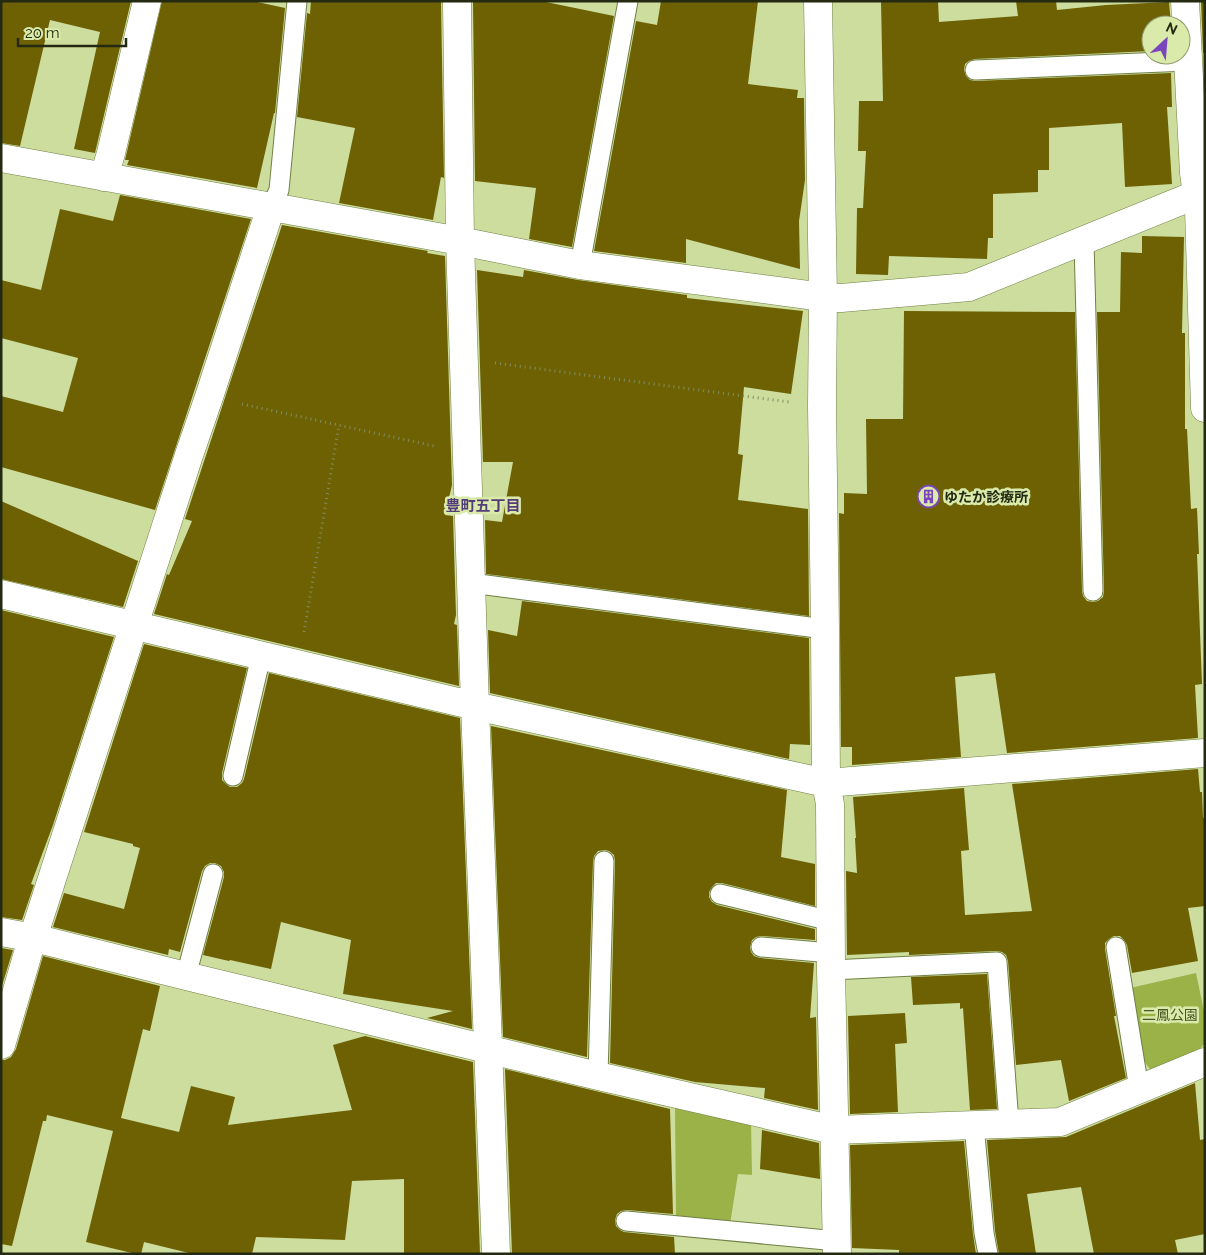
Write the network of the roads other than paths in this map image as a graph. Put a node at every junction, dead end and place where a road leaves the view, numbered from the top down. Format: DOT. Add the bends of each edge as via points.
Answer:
graph roads {
  1 [pos="147,1"];
  2 [pos="297,1"];
  3 [pos="457,1"];
  4 [pos="628,1"];
  5 [pos="818,1"];
  6 [pos="1185,1"];
  7 [pos="1185,15"];
  8 [pos="1141,63"];
  9 [pos="1187,65"];
  10 [pos="975,70"];
  11 [pos="1,158"];
  12 [pos="104,177"];
  13 [pos="1201,193"];
  14 [pos="271,207"];
  15 [pos="460,241"];
  16 [pos="1084,241"];
  17 [pos="580,265"];
  18 [pos="823,297"];
  19 [pos="1205,408"];
  20 [pos="471,583"];
  21 [pos="1093,591"];
  22 [pos="1,594"];
  23 [pos="134,626"];
  24 [pos="825,629"];
  25 [pos="261,656"];
  26 [pos="475,706"];
  27 [pos="1205,753"];
  28 [pos="233,776"];
  29 [pos="826,783"];
  30 [pos="604,861"];
  31 [pos="213,874"];
  32 [pos="720,894"];
  33 [pos="831,921"];
  34 [pos="1,932"];
  35 [pos="34,938"];
  36 [pos="761,946"];
  37 [pos="1116,947"];
  38 [pos="831,962"];
  39 [pos="186,976"];
  40 [pos="1,1045"];
  41 [pos="488,1049"];
  42 [pos="1205,1062"];
  43 [pos="598,1076"];
  44 [pos="1139,1088"];
  45 [pos="1009,1123"];
  46 [pos="974,1125"];
  47 [pos="834,1130"];
  48 [pos="626,1221"];
  49 [pos="837,1248"];
  50 [pos="496,1254"];
  51 [pos="988,1254"];
  1 -- 12 [label="street"];
  2 -- 14 [label="lane" via="279,190"];
  3 -- 15 [label="street"];
  4 -- 17 [label="lane"];
  5 -- 18 [label="street"];
  6 -- 7 [label="street"];
  8 -- 10 [label="lane"];
  9 -- 13 [label="street" via="1194,173"];
  11 -- 12 [label="street"];
  12 -- 14 [label="street"];
  13 -- 16 [label="street"];
  13 -- 19 [label="street"];
  14 -- 15 [label="street"];
  14 -- 23 [label="street"];
  15 -- 17 [label="street"];
  15 -- 20 [label="street"];
  16 -- 18 [label="street" via="969,287"];
  16 -- 21 [label="lane"];
  17 -- 18 [label="street"];
  18 -- 24 [label="street"];
  20 -- 24 [label="lane"];
  20 -- 26 [label="street"];
  22 -- 23 [label="street"];
  23 -- 25 [label="street"];
  23 -- 35 [label="street"];
  24 -- 29 [label="street"];
  25 -- 26 [label="street"];
  25 -- 28 [label="lane"];
  26 -- 29 [label="street"];
  26 -- 41 [label="street"];
  27 -- 29 [label="street"];
  29 -- 33 [label="street" via="830,804"];
  30 -- 43 [label="lane"];
  31 -- 39 [label="lane"];
  32 -- 33 [label="lane"];
  33 -- 38 [label="street"];
  34 -- 35 [label="street"];
  35 -- 39 [label="street"];
  35 -- 40 [label="street"];
  36 -- 38 [label="lane"];
  37 -- 44 [label="lane"];
  38 -- 45 [label="lane" via="997,962"];
  38 -- 47 [label="street"];
  39 -- 41 [label="street"];
  41 -- 43 [label="street"];
  41 -- 50 [label="street"];
  42 -- 44 [label="street"];
  43 -- 47 [label="street"];
  44 -- 45 [label="street" via="1060,1122"];
  45 -- 46 [label="street"];
  46 -- 47 [label="street"];
  46 -- 51 [label="lane"];
  47 -- 49 [label="street"];
  48 -- 49 [label="lane"];
}
